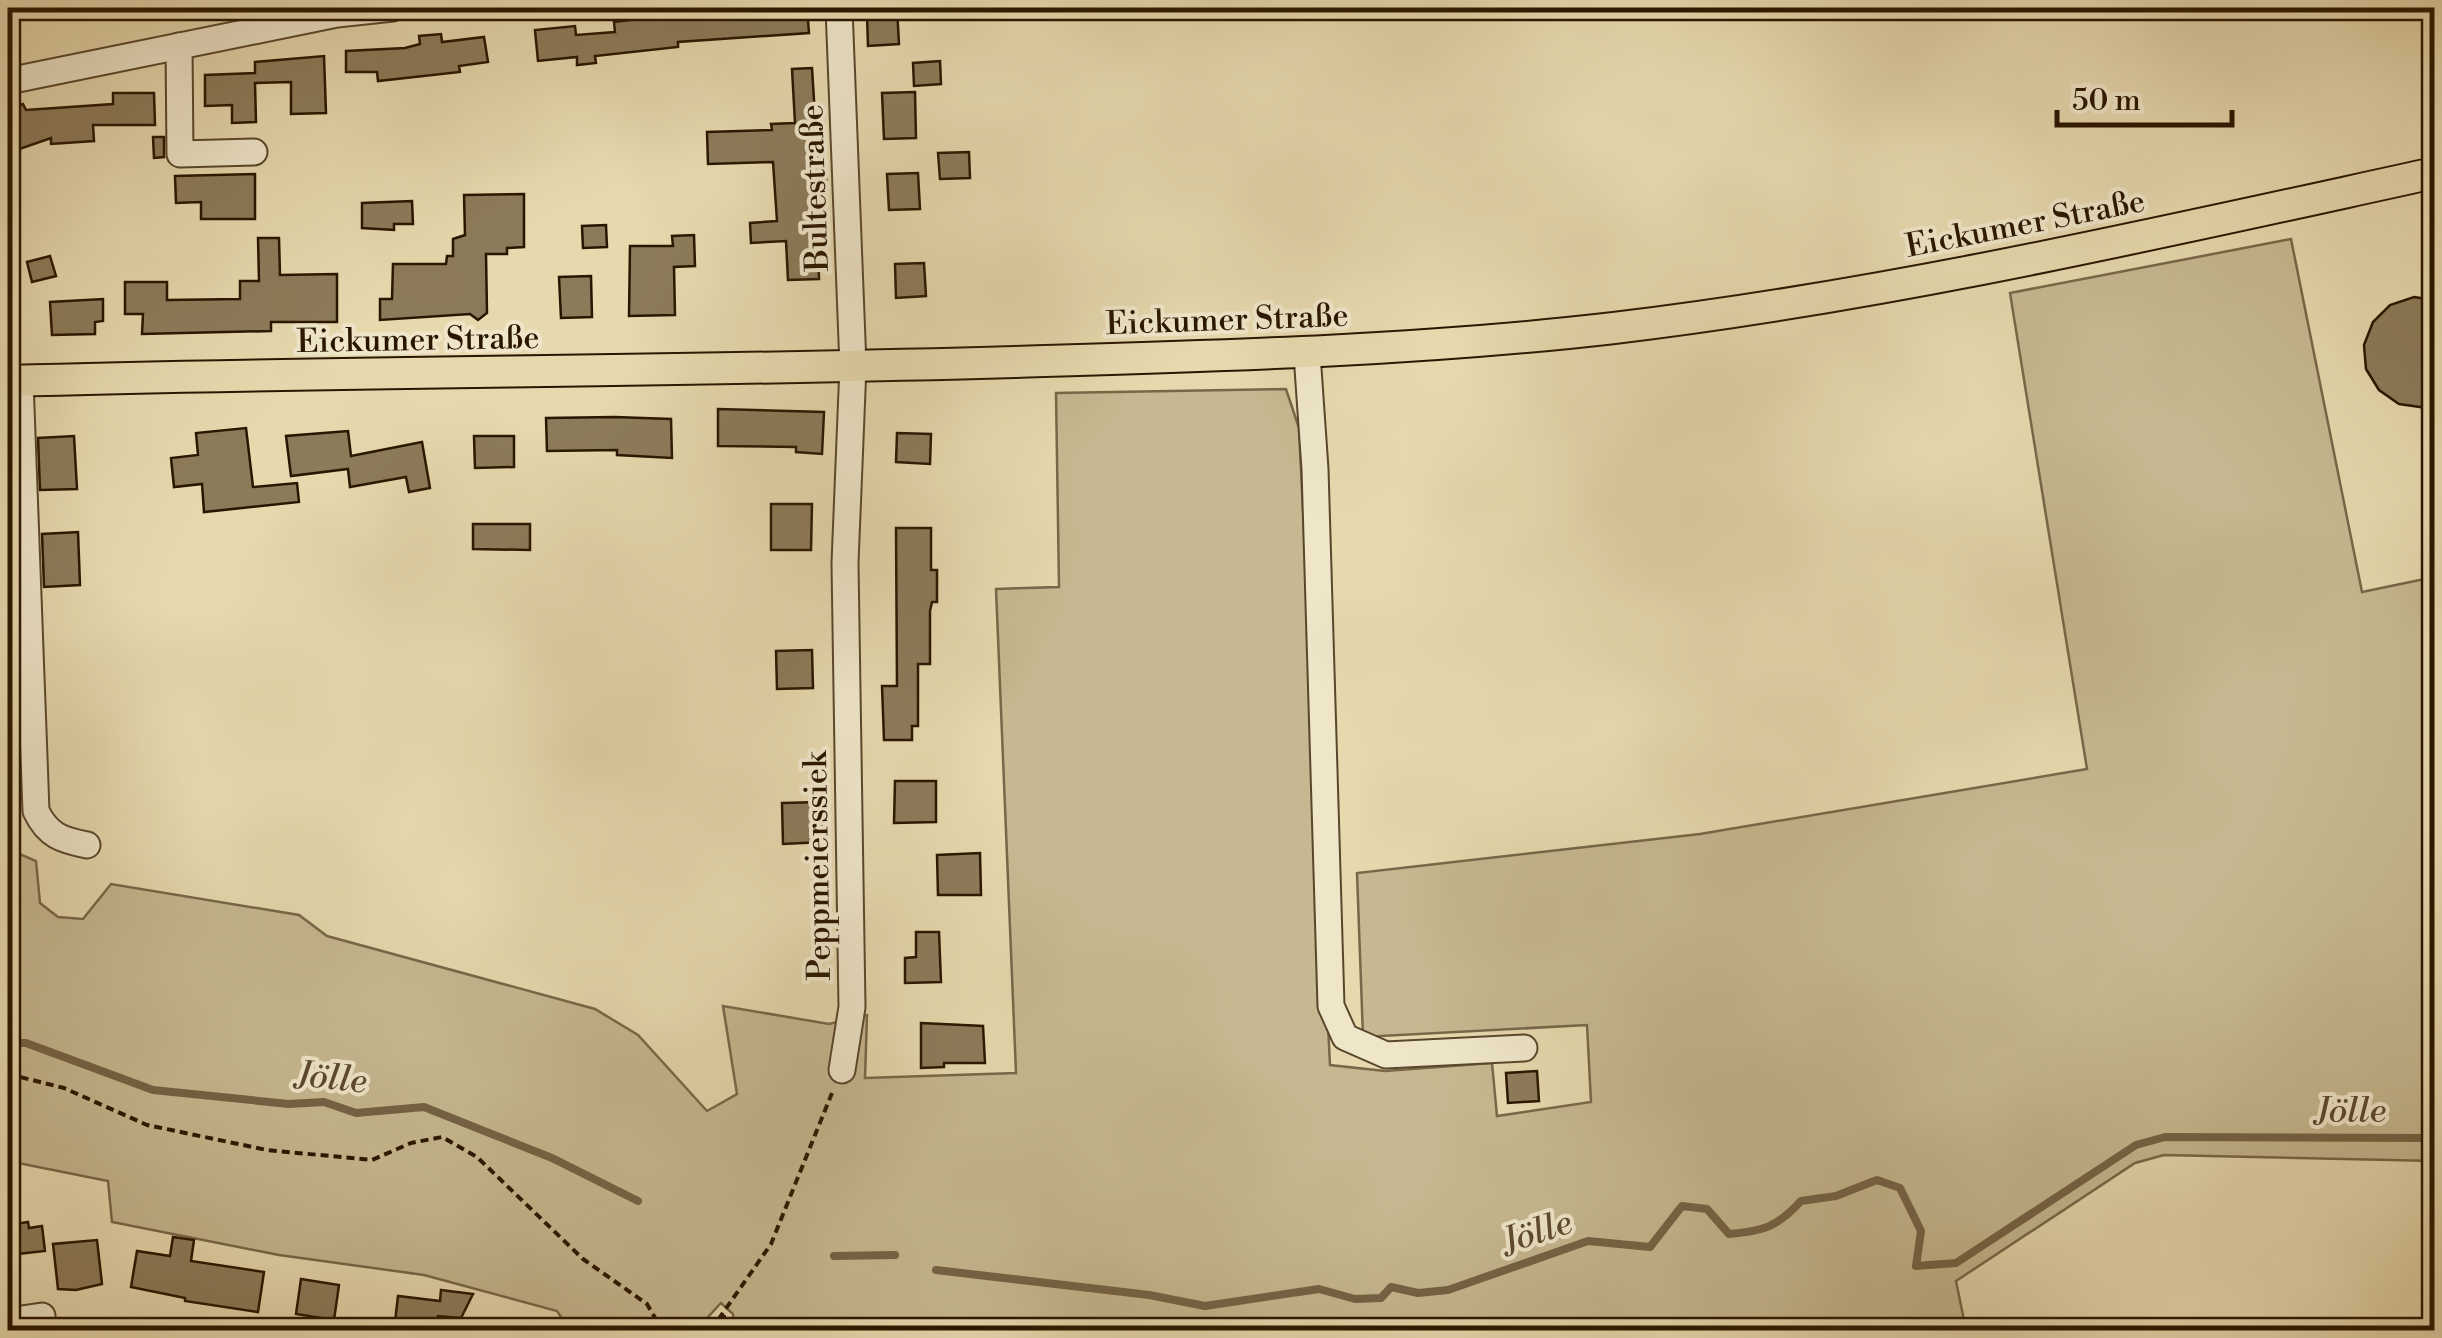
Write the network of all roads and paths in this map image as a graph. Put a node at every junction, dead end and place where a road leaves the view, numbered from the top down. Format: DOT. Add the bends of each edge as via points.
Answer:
graph roads {
  1 [pos="394,8"];
  2 [pos="839,8"];
  3 [pos="179,46"];
  4 [pos="8,81"];
  5 [pos="254,152"];
  6 [pos="2434,173"];
  7 [pos="1307,354"];
  8 [pos="853,366"];
  9 [pos="14,381"];
  10 [pos="87,845"];
  11 [pos="1524,1048"];
  12 [pos="842,1070"];
  13 [pos="8,1074"];
  14 [pos="724,1315"];
  15 [pos="42,1316"];
  16 [pos="8,1321"];
  17 [pos="662,1330"];
  18 [pos="710,1330"];
  19 [pos="724,1330"];
  1 -- 3 [label="street"];
  2 -- 8 [label="street, Bultestraße"];
  3 -- 4 [label="street"];
  3 -- 5 [label="street" via="180,154"];
  6 -- 7 [label="main road, Eickumer Straße" via="1886,286 1617,327"];
  7 -- 8 [label="main road, Eickumer Straße"];
  7 -- 11 [label="street" via="1331,1006 1345,1038 1386,1055"];
  8 -- 9 [label="main road, Eickumer Straße"];
  8 -- 12 [label="street, Peppmeierssiek" via="845,563 852,1007"];
  9 -- 10 [label="street" via="36,811 59,840"];
  12 -- 14 [label="path" via="772,1244"];
  13 -- 17 [label="path" via="64,1088 147,1125 267,1150 372,1160 442,1137 478,1157 583,1259 647,1304"];
  14 -- 18 [label="path"];
  14 -- 19 [label="path"];
  15 -- 16 [label="street"];
}
